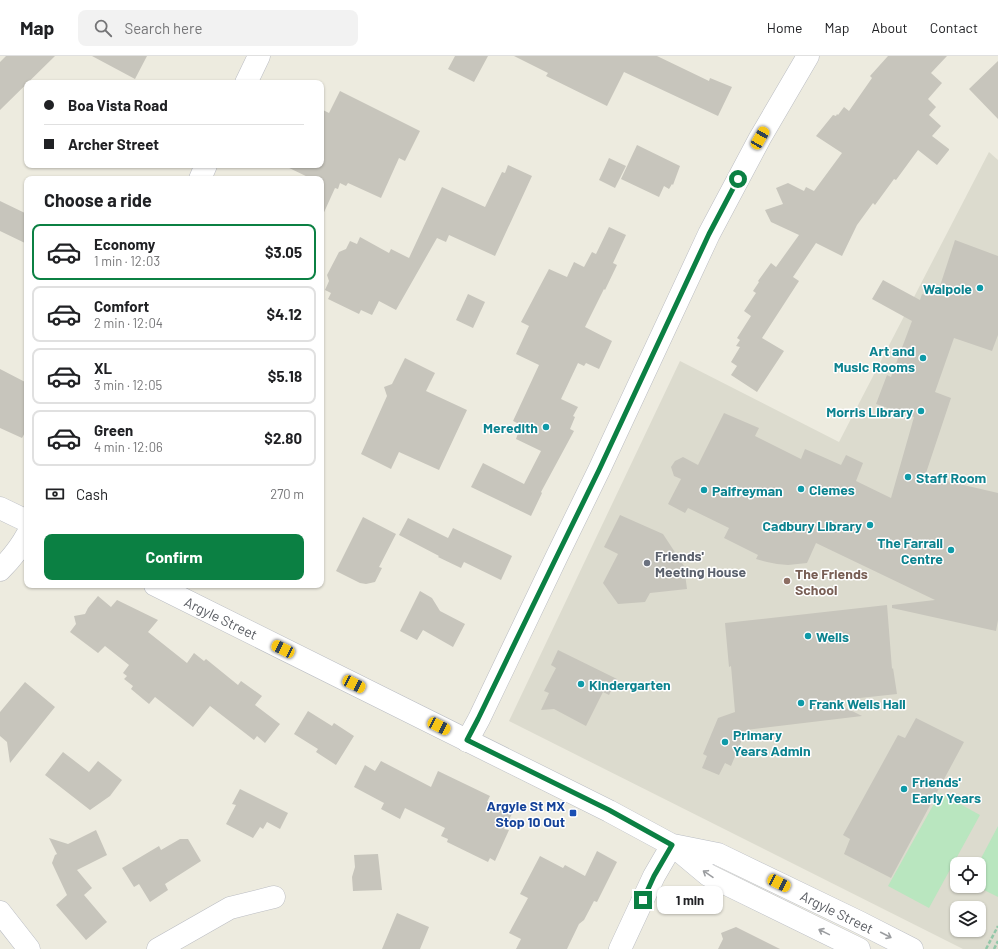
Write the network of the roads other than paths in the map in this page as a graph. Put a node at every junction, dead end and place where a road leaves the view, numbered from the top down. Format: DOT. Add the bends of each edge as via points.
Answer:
graph roads {
  1 [pos="259,56"];
  2 [pos="808,56"];
  3 [pos="247,80"];
  4 [pos="0,508"];
  5 [pos="24,520"];
  6 [pos="24,540"];
  7 [pos="0,570"];
  8 [pos="161,588"];
  9 [pos="467,740"];
  10 [pos="672,845"];
  11 [pos="274,897"];
  12 [pos="0,912"];
  13 [pos="29,949"];
  14 [pos="158,949"];
  15 [pos="620,949"];
  16 [pos="859,949"];
  17 [pos="912,949"];
  1 -- 3 [label="main road"];
  2 -- 9 [label="main road" via="760,138 709,234 599,470"];
  4 -- 5 [label="main road"];
  6 -- 7 [label="main road"];
  8 -- 9 [label="main road, Argyle Street"];
  9 -- 10 [label="main road, Argyle Street" via="609,810"];
  10 -- 15 [label="main road" via="654,876"];
  16 -- 10 [label="main road, Argyle Street, one-way" via="708,875"];
  10 -- 17 [label="main road, Argyle Street, one-way" via="718,854"];
  11 -- 14 [label="main road" via="230,908"];
  12 -- 13 [label="main road"];
}
